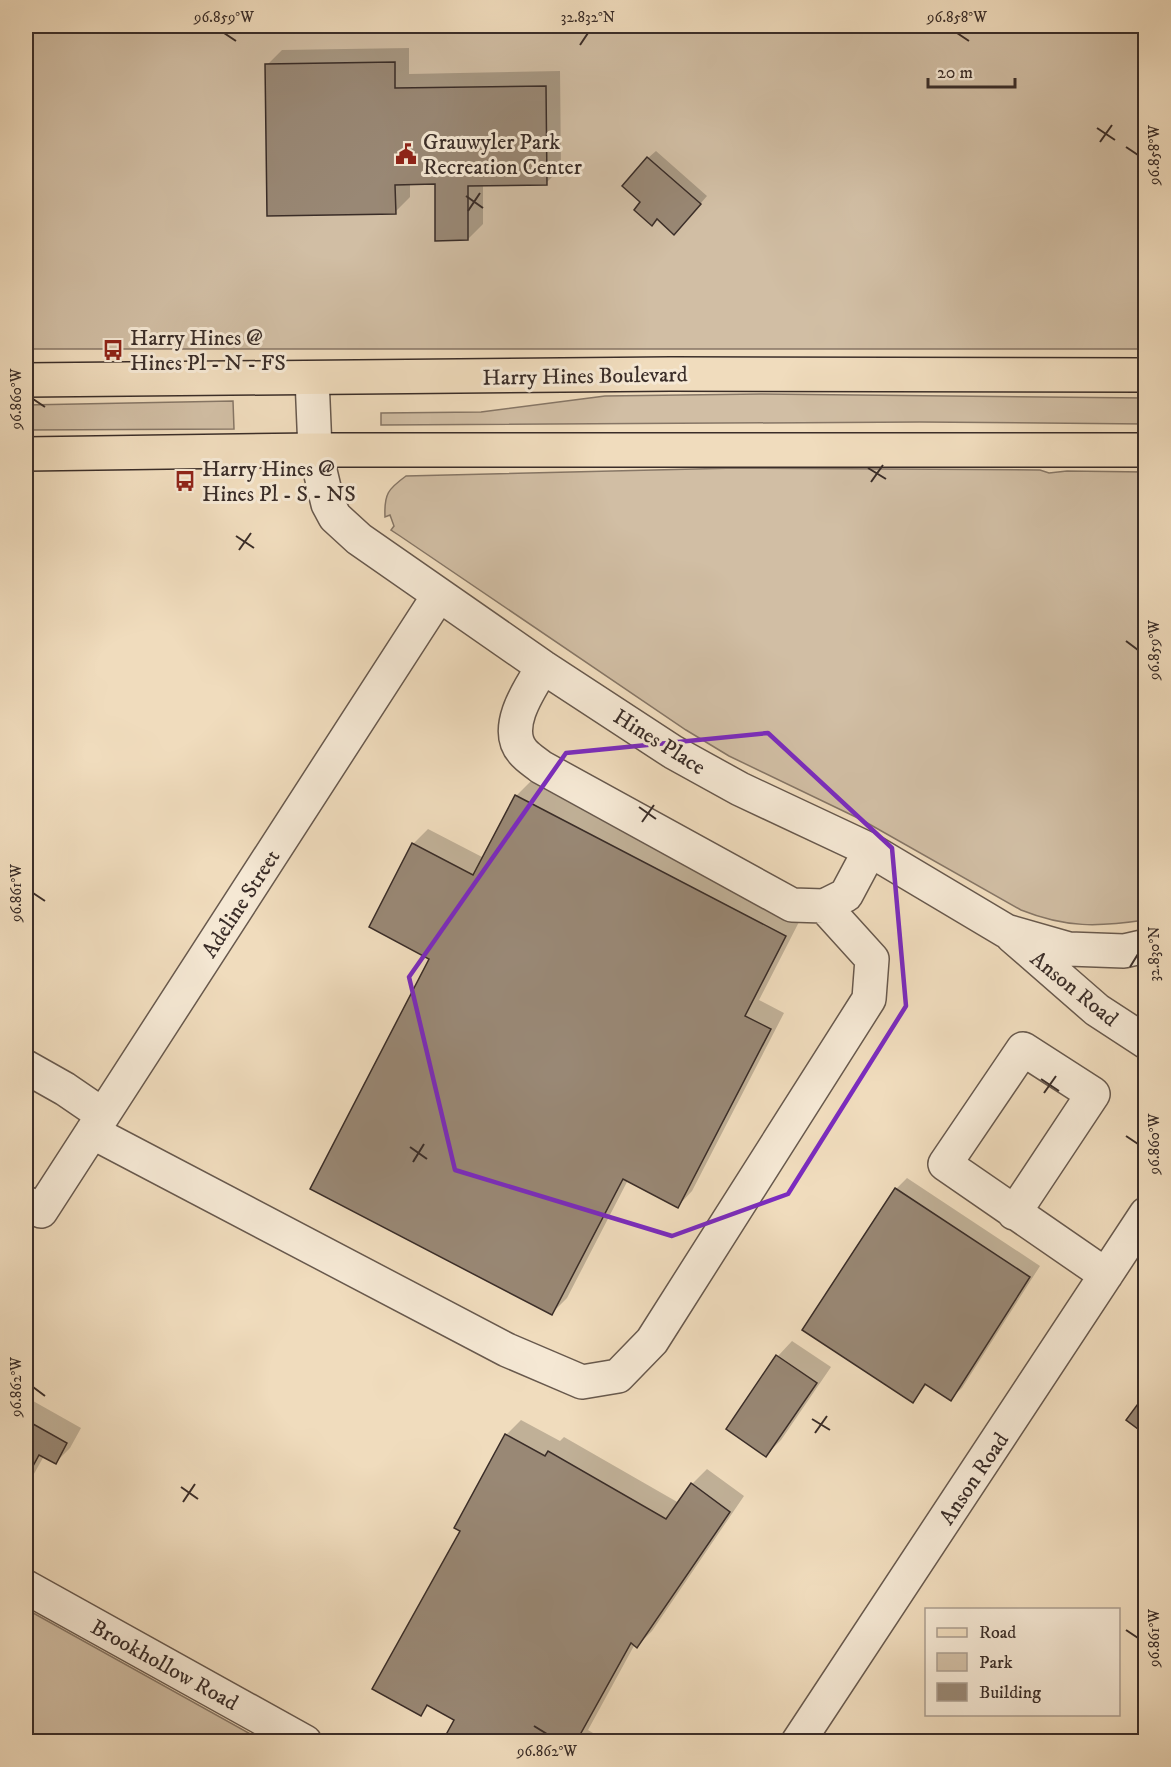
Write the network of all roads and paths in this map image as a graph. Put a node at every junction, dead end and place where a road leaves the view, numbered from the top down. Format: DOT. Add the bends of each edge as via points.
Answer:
graph roads {
  1 [pos="1146,375"];
  2 [pos="312,378"];
  3 [pos="26,380"];
  4 [pos="315,450"];
  5 [pos="1146,450"];
  6 [pos="26,454"];
  7 [pos="439,594"];
  8 [pos="543,667"];
  9 [pos="870,850"];
  10 [pos="824,906"];
  11 [pos="1006,931"];
  12 [pos="1146,946"];
  13 [pos="1146,1042"];
  14 [pos="26,1067"];
  15 [pos="98,1123"];
  16 [pos="33,1207"];
  17 [pos="1014,1213"];
  18 [pos="1146,1214"];
  19 [pos="1106,1275"];
  20 [pos="26,1587"];
  21 [pos="305,1742"];
  22 [pos="798,1742"];
  1 -- 2 [label="main road, Harry Hines Boulevard"];
  2 -- 3 [label="main road, Harry Hines Boulevard"];
  2 -- 4 [label="street, Hines Place"];
  4 -- 5 [label="main road"];
  4 -- 6 [label="main road"];
  4 -- 7 [label="street, Hines Place" via="335,517 359,539"];
  7 -- 8 [label="street, Hines Place"];
  7 -- 15 [label="street, Adeline Street"];
  8 -- 9 [label="street, Hines Place" via="730,784"];
  8 -- 10 [label="street" via="522,701 514,732 522,751 541,767 792,905"];
  9 -- 10 [label="street" via="846,895"];
  9 -- 11 [label="street, Hines Place"];
  10 -- 15 [label="street" via="872,959 868,999 652,1341 618,1376 582,1382 507,1350"];
  11 -- 12 [label="street, Hines Place" via="1069,949 1124,951"];
  11 -- 13 [label="street, Anson Road" via="1097,1010"];
  14 -- 15 [label="street" via="65,1089"];
  15 -- 16 [label="street, Adeline Street"];
  17 -- 17 [label="street" via="945,1164 1023,1049 1093,1094"];
  17 -- 19 [label="street"];
  18 -- 19 [label="street, Anson Road"];
  19 -- 22 [label="street, Anson Road"];
  20 -- 21 [label="street, Brookhollow Road"];
}
